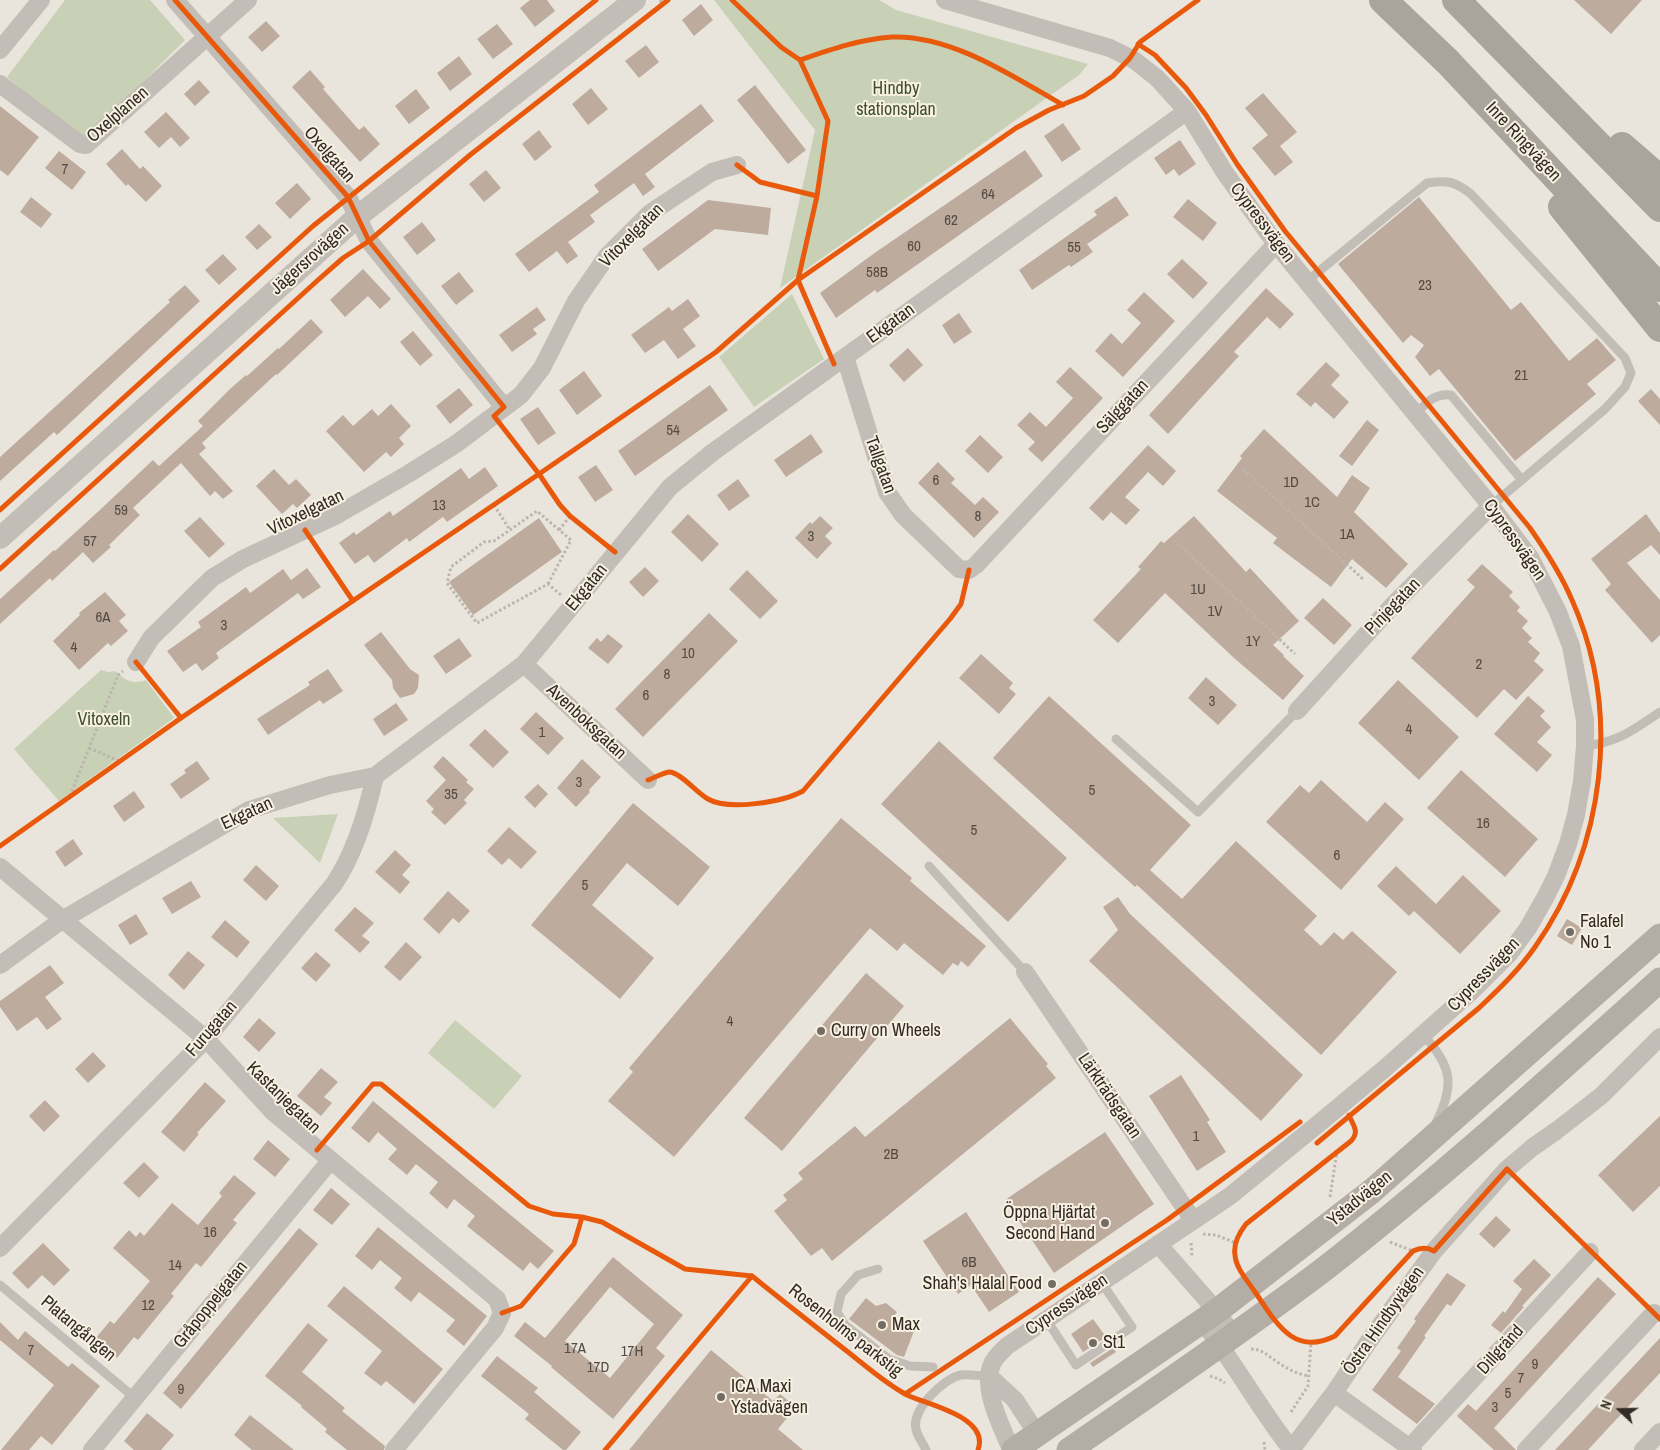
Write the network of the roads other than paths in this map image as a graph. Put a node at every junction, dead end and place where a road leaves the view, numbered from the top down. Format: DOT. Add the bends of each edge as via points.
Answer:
graph roads {
  1 [pos="41,0"];
  2 [pos="175,0"];
  3 [pos="248,0"];
  4 [pos="636,0"];
  5 [pos="944,0"];
  6 [pos="1383,0"];
  7 [pos="1456,0"];
  8 [pos="207,36"];
  9 [pos="1,46"];
  10 [pos="1448,62"];
  11 [pos="0,84"];
  12 [pos="1186,111"];
  13 [pos="737,165"];
  14 [pos="1660,179"];
  15 [pos="1660,208"];
  16 [pos="357,217"];
  17 [pos="1276,244"];
  18 [pos="1307,281"];
  19 [pos="1660,288"];
  20 [pos="1660,328"];
  21 [pos="845,357"];
  22 [pos="504,407"];
  23 [pos="1416,413"];
  24 [pos="1522,480"];
  25 [pos="1491,506"];
  26 [pos="0,538"];
  27 [pos="969,570"];
  28 [pos="136,662"];
  29 [pos="524,664"];
  30 [pos="1297,711"];
  31 [pos="1660,712"];
  32 [pos="1116,739"];
  33 [pos="1585,746"];
  34 [pos="375,776"];
  35 [pos="648,780"];
  36 [pos="929,866"];
  37 [pos="0,867"];
  38 [pos="62,920"];
  39 [pos="1660,936"];
  40 [pos="0,965"];
  41 [pos="1025,972"];
  42 [pos="1660,980"];
  43 [pos="1423,1034"];
  44 [pos="1660,1037"];
  45 [pos="206,1039"];
  46 [pos="1426,1144"];
  47 [pos="330,1160"];
  48 [pos="1194,1227"];
  49 [pos="1158,1244"];
  50 [pos="0,1248"];
  51 [pos="1590,1252"];
  52 [pos="878,1269"];
  53 [pos="1101,1282"];
  54 [pos="0,1285"];
  55 [pos="1654,1313"];
  56 [pos="1210,1316"];
  57 [pos="1046,1319"];
  58 [pos="1235,1342"];
  59 [pos="933,1367"];
  60 [pos="989,1376"];
  61 [pos="1334,1393"];
  62 [pos="135,1398"];
  63 [pos="1660,1432"];
  64 [pos="1034,1442"];
  65 [pos="1412,1449"];
  66 [pos="92,1450"];
  67 [pos="394,1450"];
  68 [pos="926,1450"];
  69 [pos="1012,1450"];
  70 [pos="1068,1450"];
  71 [pos="1291,1450"];
  72 [pos="1526,1450"];
  73 [pos="1643,1450"];
  1 -- 9 [label="street"];
  2 -- 8 [label="street, Oxelgatan"];
  3 -- 8 [label="street"];
  4 -- 16 [label="street, Jägersrovägen"];
  5 -- 12 [label="street, Cypressvägen" via="1110,48 1134,60 1157,78"];
  6 -- 10 [label="highway, Inre Ringvägen"];
  7 -- 14 [label="highway"];
  7 -- 15 [label="highway"];
  8 -- 11 [label="street, Oxelplanen" via="86,145 80,144"];
  8 -- 16 [label="street, Oxelgatan" via="348,197"];
  10 -- 19 [label="highway, Inre Ringvägen"];
  10 -- 20 [label="highway"];
  12 -- 17 [label="street, Cypressvägen"];
  12 -- 21 [label="street, Ekgatan"];
  13 -- 22 [label="street, Vitoxelgatan" via="712,172 650,213 607,256 576,301 542,368 521,395"];
  16 -- 22 [label="street, Oxelgatan" via="368,240"];
  16 -- 26 [label="street, Jägersrovägen"];
  17 -- 18 [label="street, Cypressvägen"];
  17 -- 27 [label="street, Sälggatan"];
  18 -- 23 [label="street, Cypressvägen"];
  18 -- 24 [label="lane" via="1427,183 1444,180 1458,184 1471,194 1625,358 1631,373 1625,388 1605,409"];
  21 -- 27 [label="street, Tallgatan" via="887,492 903,515 959,569"];
  21 -- 29 [label="street, Ekgatan" via="670,487"];
  22 -- 28 [label="street, Vitoxelgatan" via="456,444 408,474 337,515 243,558 212,578 151,638"];
  23 -- 24 [label="lane" via="1435,396 1451,395"];
  23 -- 25 [label="street, Cypressvägen"];
  24 -- 25 [label="lane"];
  25 -- 30 [label="street, Pinjegatan" via="1392,606"];
  25 -- 33 [label="street, Cypressvägen" via="1531,559 1558,612 1579,683"];
  29 -- 34 [label="street, Ekgatan"];
  29 -- 35 [label="street, Avenboksgatan"];
  30 -- 32 [label="lane" via="1198,812"];
  31 -- 33 [label="lane" via="1607,743"];
  33 -- 43 [label="street, Cypressvägen" via="1576,815 1556,876 1545,898 1509,954"];
  34 -- 38 [label="street, Ekgatan" via="330,784 249,810"];
  34 -- 45 [label="street, Furugatan" via="363,822 339,875"];
  36 -- 41 [label="lane"];
  37 -- 38 [label="street, Kastanjegatan"];
  38 -- 40 [label="street, Ekgatan"];
  38 -- 45 [label="street, Kastanjegatan"];
  39 -- 46 [label="main road, Ystadvägen"];
  41 -- 48 [label="street, Lärkträdsgatan"];
  42 -- 58 [label="main road, Ystadvägen" via="1477,1143"];
  43 -- 46 [label="lane" via="1438,1052 1449,1079 1442,1112"];
  43 -- 48 [label="street, Cypressvägen"];
  44 -- 61 [label="street, Östra Hindbyvägen" via="1601,1096 1507,1169 1434,1251"];
  45 -- 47 [label="street, Kastanjegatan" via="272,1111"];
  45 -- 50 [label="street, Furugatan"];
  46 -- 56 [label="main road, Ystadvägen" via="1372,1191"];
  47 -- 62 [label="street, Gråpoppelgatan"];
  47 -- 67 [label="street, Kastanjegatan" via="497,1298 502,1313 495,1328"];
  48 -- 49 [label="street, Cypressvägen"];
  49 -- 53 [label="street, Cypressvägen"];
  49 -- 56 [label="street"];
  51 -- 65 [label="street, Dillgränd"];
  52 -- 59 [label="lane" via="858,1275 841,1294 837,1312 845,1325 889,1359 910,1366"];
  53 -- 57 [label="street, Cypressvägen"];
  53 -- 57 [label="lane" via="1132,1327 1076,1365"];
  54 -- 62 [label="lane, Platangången"];
  55 -- 72 [label="street"];
  56 -- 58 [label="street, Östra Hindbyvägen"];
  56 -- 64 [label="main road, Ystadvägen"];
  57 -- 60 [label="street, Cypressvägen" via="995,1358"];
  58 -- 70 [label="main road, Ystadvägen"];
  58 -- 71 [label="street, Östra Hindbyvägen" via="1270,1422"];
  60 -- 64 [label="street" via="1015,1400"];
  60 -- 68 [label="lane" via="961,1375 948,1381 924,1403 916,1416 915,1428"];
  60 -- 69 [label="street" via="988,1389"];
  61 -- 65 [label="street"];
  61 -- 71 [label="street, Östra Hindbyvägen"];
  62 -- 66 [label="street, Gråpoppelgatan"];
  63 -- 73 [label="street"];
  64 -- 69 [label="main road, Ystadvägen"];
}
